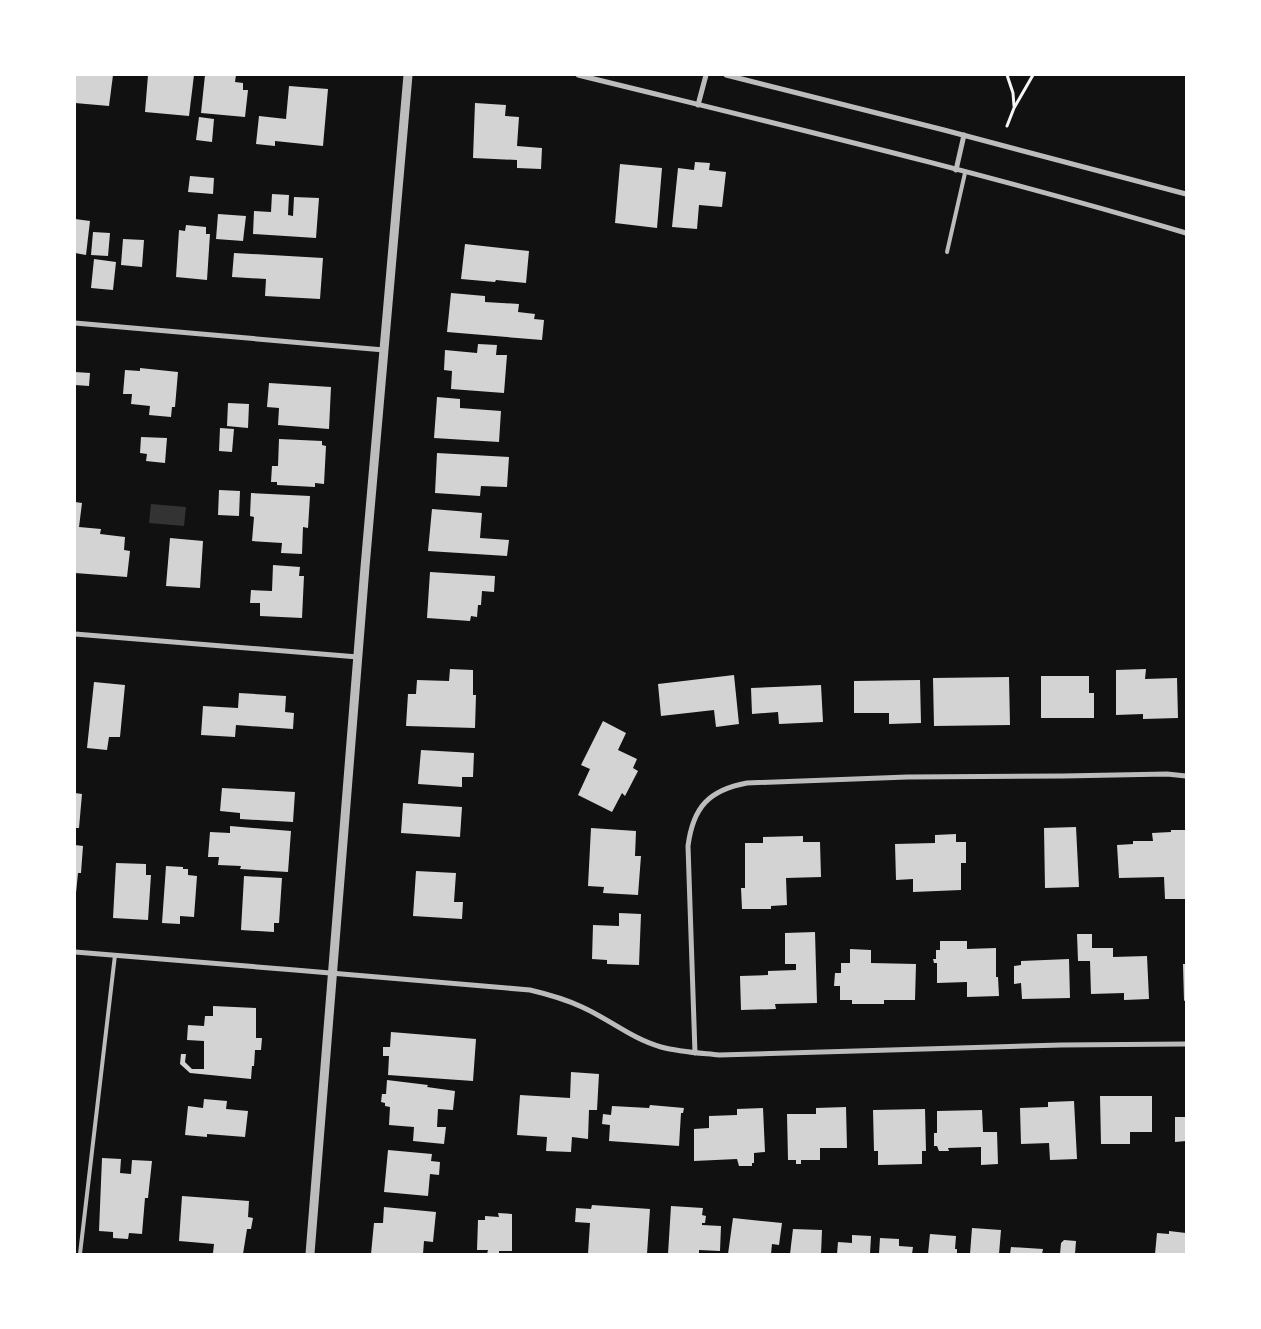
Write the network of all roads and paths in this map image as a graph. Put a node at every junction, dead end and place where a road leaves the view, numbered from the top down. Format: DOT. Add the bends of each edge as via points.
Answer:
graph roads {
  1 [pos="408,75"];
  2 [pos="578,75"];
  3 [pos="706,75"];
  4 [pos="726,75"];
  5 [pos="1007,75"];
  6 [pos="1033,75"];
  7 [pos="698,105"];
  8 [pos="1014,108"];
  9 [pos="1007,126"];
  10 [pos="964,135"];
  11 [pos="956,170"];
  12 [pos="965,172"];
  13 [pos="1186,194"];
  14 [pos="1186,233"];
  15 [pos="946,252"];
  16 [pos="75,323"];
  17 [pos="384,350"];
  18 [pos="75,634"];
  19 [pos="358,657"];
  20 [pos="1186,776"];
  21 [pos="75,952"];
  22 [pos="115,955"];
  23 [pos="333,974"];
  24 [pos="1186,1044"];
  25 [pos="695,1053"];
  26 [pos="80,1254"];
  27 [pos="310,1254"];
  1 -- 17 [label="street"];
  2 -- 7 [label="street"];
  3 -- 7 [label="street"];
  4 -- 10 [label="street"];
  5 -- 8 [label="path"];
  6 -- 8 [label="path"];
  7 -- 11 [label="street"];
  8 -- 9 [label="path"];
  10 -- 11 [label="street"];
  10 -- 13 [label="street"];
  11 -- 12 [label="street"];
  12 -- 14 [label="street"];
  12 -- 15 [label="lane"];
  16 -- 17 [label="street"];
  17 -- 19 [label="street"];
  18 -- 19 [label="street"];
  19 -- 23 [label="street"];
  20 -- 25 [label="street" via="907,777 748,783 731,786 713,795 700,806 690,829 688,846"];
  21 -- 22 [label="street"];
  22 -- 23 [label="street"];
  22 -- 26 [label="lane"];
  23 -- 25 [label="street" via="530,990 582,1007 661,1047"];
  23 -- 27 [label="street"];
  24 -- 25 [label="street"];
}
